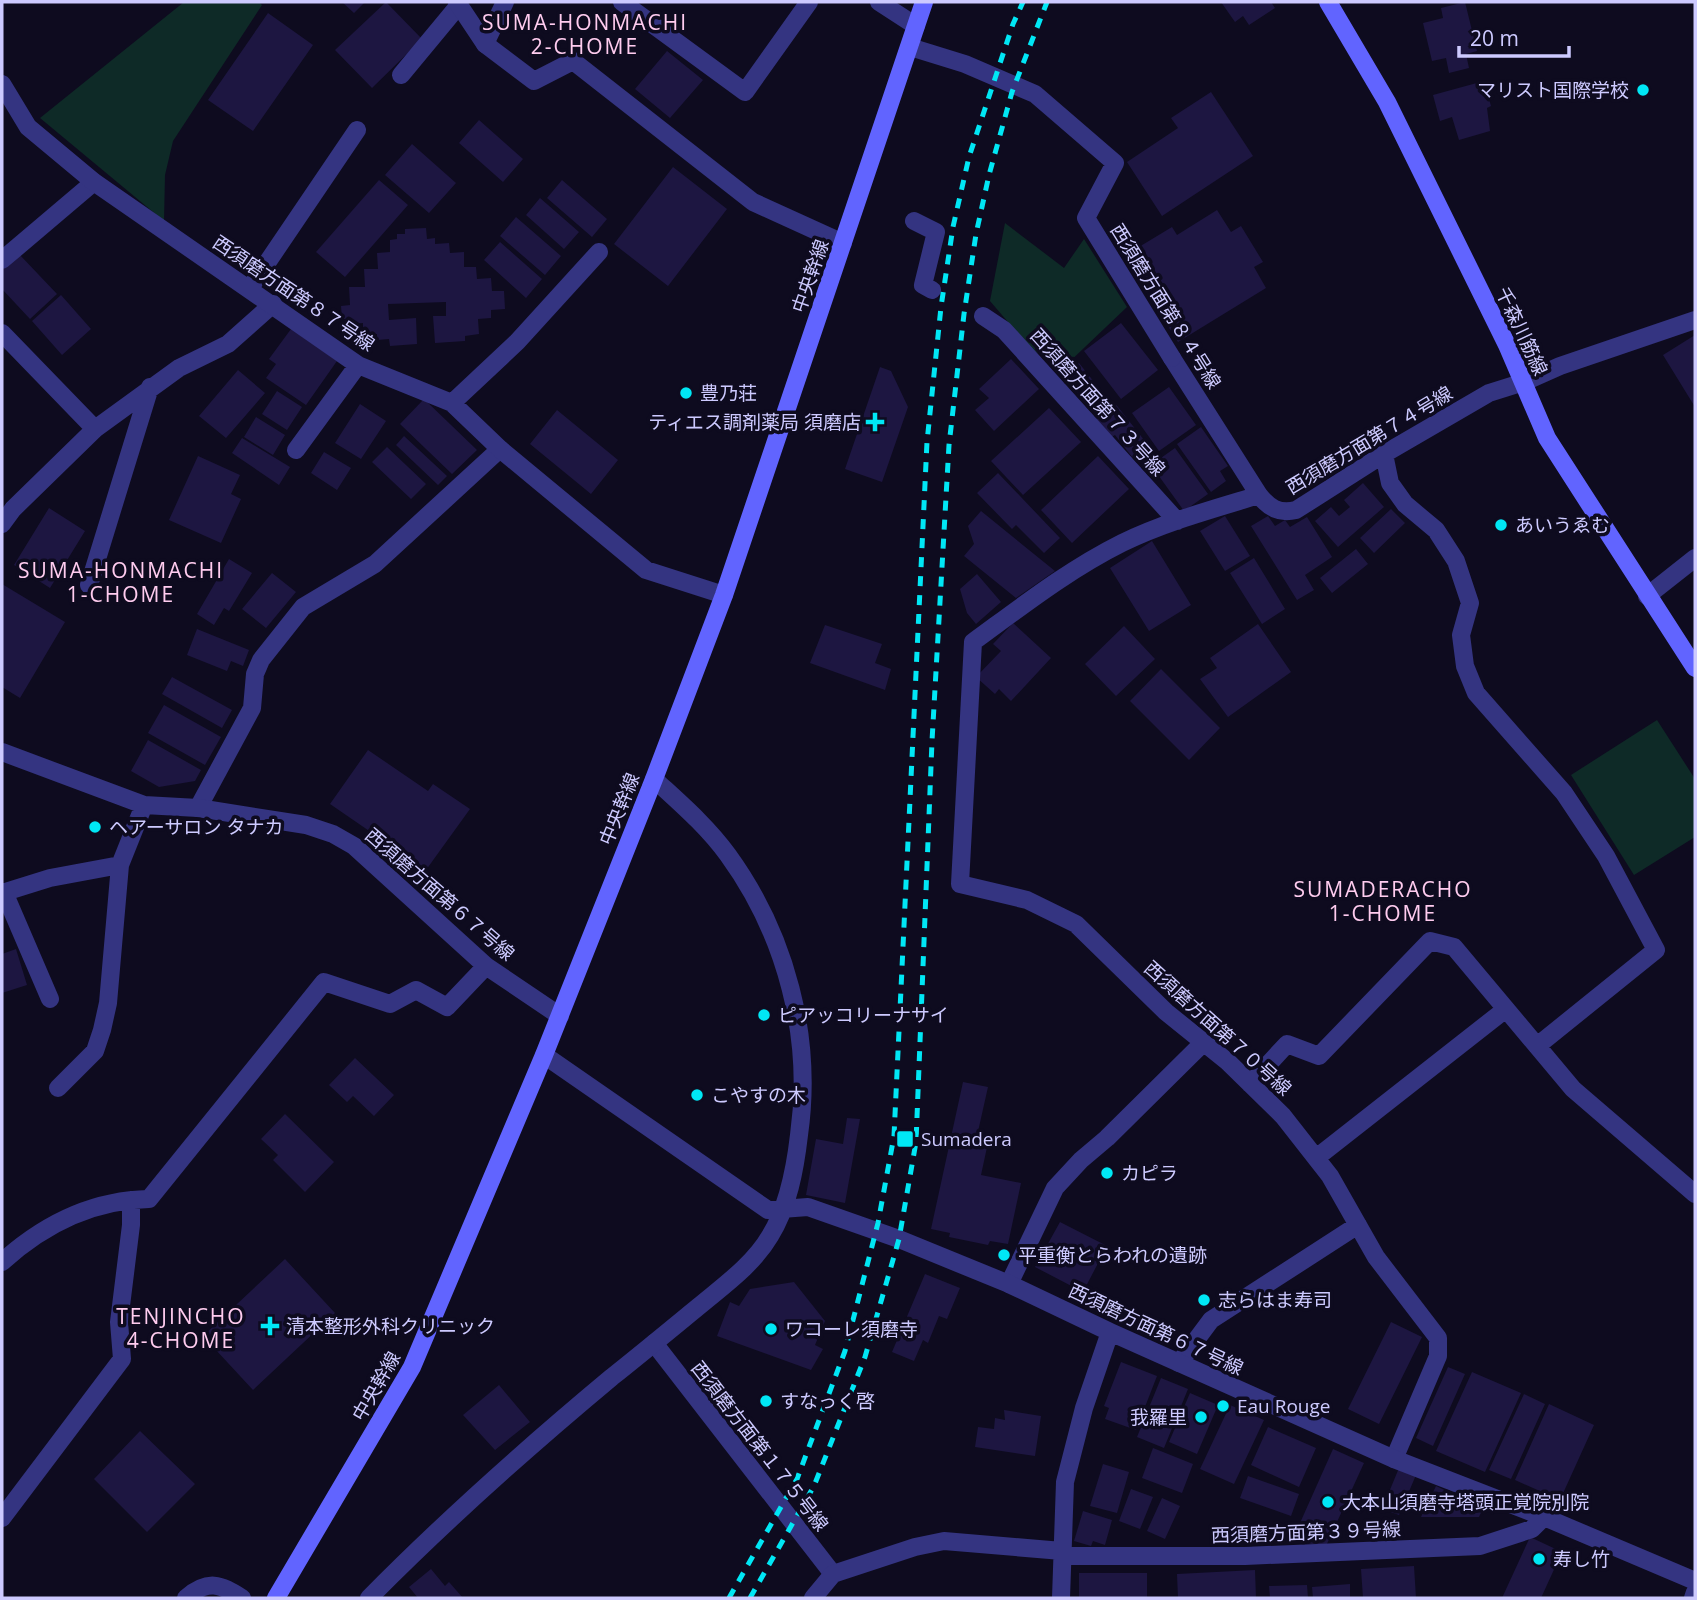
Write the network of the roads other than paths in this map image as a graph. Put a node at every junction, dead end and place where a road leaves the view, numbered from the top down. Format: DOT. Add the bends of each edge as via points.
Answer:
graph roads {
  1 [pos="505,2"];
  2 [pos="622,2"];
  3 [pos="809,2"];
  4 [pos="879,2"];
  5 [pos="924,2"];
  6 [pos="1328,2"];
  7 [pos="458,3"];
  8 [pos="916,26"];
  9 [pos="485,44"];
  10 [pos="910,47"];
  11 [pos="401,75"];
  12 [pos="2,83"];
  13 [pos="357,130"];
  14 [pos="93,182"];
  15 [pos="914,221"];
  16 [pos="844,243"];
  17 [pos="599,252"];
  18 [pos="2,260"];
  19 [pos="250,288"];
  20 [pos="932,290"];
  21 [pos="273,304"];
  22 [pos="983,316"];
  23 [pos="1695,320"];
  24 [pos="2,333"];
  25 [pos="358,365"];
  26 [pos="1524,382"];
  27 [pos="150,387"];
  28 [pos="452,403"];
  29 [pos="95,429"];
  30 [pos="500,449"];
  31 [pos="296,450"];
  32 [pos="1384,454"];
  33 [pos="1259,495"];
  34 [pos="1177,521"];
  35 [pos="2,524"];
  36 [pos="1695,558"];
  37 [pos="89,585"];
  38 [pos="724,595"];
  39 [pos="1647,596"];
  40 [pos="1695,668"];
  41 [pos="2,752"];
  42 [pos="654,779"];
  43 [pos="144,805"];
  44 [pos="198,807"];
  45 [pos="120,865"];
  46 [pos="960,884"];
  47 [pos="3,892"];
  48 [pos="486,966"];
  49 [pos="50,999"];
  50 [pos="1506,1009"];
  51 [pos="559,1016"];
  52 [pos="1203,1043"];
  53 [pos="1537,1046"];
  54 [pos="544,1055"];
  55 [pos="1250,1084"];
  56 [pos="58,1087"];
  57 [pos="1316,1158"];
  58 [pos="1695,1194"];
  59 [pos="131,1200"];
  60 [pos="783,1210"];
  61 [pos="1358,1225"];
  62 [pos="2,1262"];
  63 [pos="1009,1284"];
  64 [pos="1110,1332"];
  65 [pos="654,1343"];
  66 [pos="1179,1363"];
  67 [pos="1394,1459"];
  68 [pos="1544,1517"];
  69 [pos="2,1518"];
  70 [pos="1062,1554"];
  71 [pos="833,1574"];
  72 [pos="1695,1581"];
  73 [pos="1695,1592"];
  74 [pos="186,1598"];
  75 [pos="242,1598"];
  76 [pos="276,1598"];
  77 [pos="369,1598"];
  78 [pos="813,1598"];
  79 [pos="1062,1598"];
  80 [pos="1693,1598"];
  1 -- 9 [label="street"];
  2 -- 3 [label="street" via="745,92"];
  4 -- 8 [label="street"];
  5 -- 8 [label="street, 中央幹線"];
  6 -- 26 [label="street, 千森川筋線" via="1387,102"];
  7 -- 9 [label="street"];
  7 -- 11 [label="street"];
  8 -- 10 [label="street, 中央幹線"];
  9 -- 16 [label="street" via="534,81 573,61 753,202"];
  10 -- 16 [label="street, 中央幹線"];
  10 -- 33 [label="street, 西須磨方面第８４号線" via="1035,94 1115,163 1086,218"];
  12 -- 14 [label="street, 西須磨方面第８７号線" via="28,127"];
  13 -- 19 [label="street"];
  14 -- 18 [label="street"];
  14 -- 19 [label="street, 西須磨方面第８７号線"];
  15 -- 20 [label="street" via="936,232 923,285"];
  16 -- 38 [label="street, 中央幹線"];
  17 -- 28 [label="street"];
  19 -- 21 [label="street, 西須磨方面第８７号線"];
  21 -- 25 [label="street, 西須磨方面第８７号線"];
  21 -- 27 [label="street" via="228,344"];
  22 -- 34 [label="street, 西須磨方面第７３号線" via="1004,330"];
  23 -- 26 [label="street, 西須磨方面第７４号線"];
  24 -- 29 [label="street"];
  25 -- 28 [label="street, 西須磨方面第８７号線"];
  25 -- 31 [label="street"];
  26 -- 32 [label="street, 西須磨方面第７４号線" via="1489,393"];
  26 -- 39 [label="street, 千森川筋線" via="1547,438"];
  27 -- 29 [label="street"];
  27 -- 37 [label="street"];
  28 -- 30 [label="street, 西須磨方面第８７号線"];
  29 -- 35 [label="street"];
  30 -- 38 [label="street, 西須磨方面第８７号線" via="646,570"];
  30 -- 44 [label="street" via="375,564 303,607 261,660 252,708"];
  32 -- 33 [label="street, 西須磨方面第７４号線" via="1296,510 1277,511"];
  32 -- 53 [label="street" via="1397,494 1436,530 1456,561 1470,603 1461,635 1465,666 1476,693 1564,793 1606,856 1656,950"];
  33 -- 34 [label="street, 西須磨方面第７４号線"];
  34 -- 46 [label="street, 西須磨方面第７４号線" via="1071,571 973,642"];
  36 -- 39 [label="street"];
  38 -- 42 [label="street, 中央幹線"];
  39 -- 40 [label="street, 千森川筋線"];
  41 -- 43 [label="street, 西須磨方面第６７号線"];
  42 -- 51 [label="street, 中央幹線"];
  42 -- 60 [label="street" via="727,855 774,936 789,980 803,1072 795,1165"];
  43 -- 44 [label="street, 西須磨方面第６７号線"];
  43 -- 45 [label="street"];
  44 -- 48 [label="street, 西須磨方面第６７号線" via="306,825 333,834 354,846"];
  45 -- 47 [label="street"];
  45 -- 56 [label="street" via="103,1030 95,1051"];
  46 -- 52 [label="street, 西須磨方面第７０号線" via="1027,900 1076,924"];
  47 -- 49 [label="street"];
  48 -- 51 [label="street, 西須磨方面第６７号線"];
  48 -- 59 [label="street" via="447,1007 416,990 390,1004 324,982 149,1199"];
  50 -- 53 [label="street"];
  50 -- 55 [label="street" via="1454,947 1430,941 1319,1056 1287,1044"];
  50 -- 57 [label="street"];
  51 -- 54 [label="street, 中央幹線"];
  52 -- 55 [label="street, 西須磨方面第７０号線"];
  52 -- 63 [label="street" via="1055,1188"];
  53 -- 58 [label="street" via="1573,1089"];
  54 -- 60 [label="street, 西須磨方面第６７号線" via="768,1210"];
  54 -- 76 [label="street, 中央幹線" via="412,1367"];
  55 -- 57 [label="street, 西須磨方面第７０号線"];
  57 -- 61 [label="street, 西須磨方面第７０号線"];
  59 -- 62 [label="street" via="73,1214"];
  59 -- 69 [label="street" via="119,1322 122,1359"];
  60 -- 63 [label="street, 西須磨方面第６７号線" via="808,1207"];
  60 -- 65 [label="street" via="769,1238 736,1276"];
  61 -- 66 [label="street" via="1210,1320"];
  61 -- 67 [label="street, 西須磨方面第７０号線" via="1376,1257 1438,1338 1438,1356"];
  63 -- 64 [label="street, 西須磨方面第６７号線"];
  64 -- 66 [label="street, 西須磨方面第６７号線"];
  64 -- 70 [label="street" via="1065,1482"];
  65 -- 71 [label="street, 西須磨方面第１７５号線"];
  65 -- 77 [label="street" via="420,1547"];
  66 -- 67 [label="street, 西須磨方面第６７号線"];
  67 -- 68 [label="street, 西須磨方面第６７号線"];
  68 -- 70 [label="street, 西須磨方面第３９号線" via="1532,1528 1480,1546 1245,1556"];
  68 -- 72 [label="street, 西須磨方面第６７号線"];
  70 -- 71 [label="street, 西須磨方面第３９号線" via="944,1541"];
  70 -- 79 [label="street"];
  71 -- 78 [label="street"];
  73 -- 80 [label="street"];
  74 -- 75 [label="street" via="206,1586 221,1585"];
}
